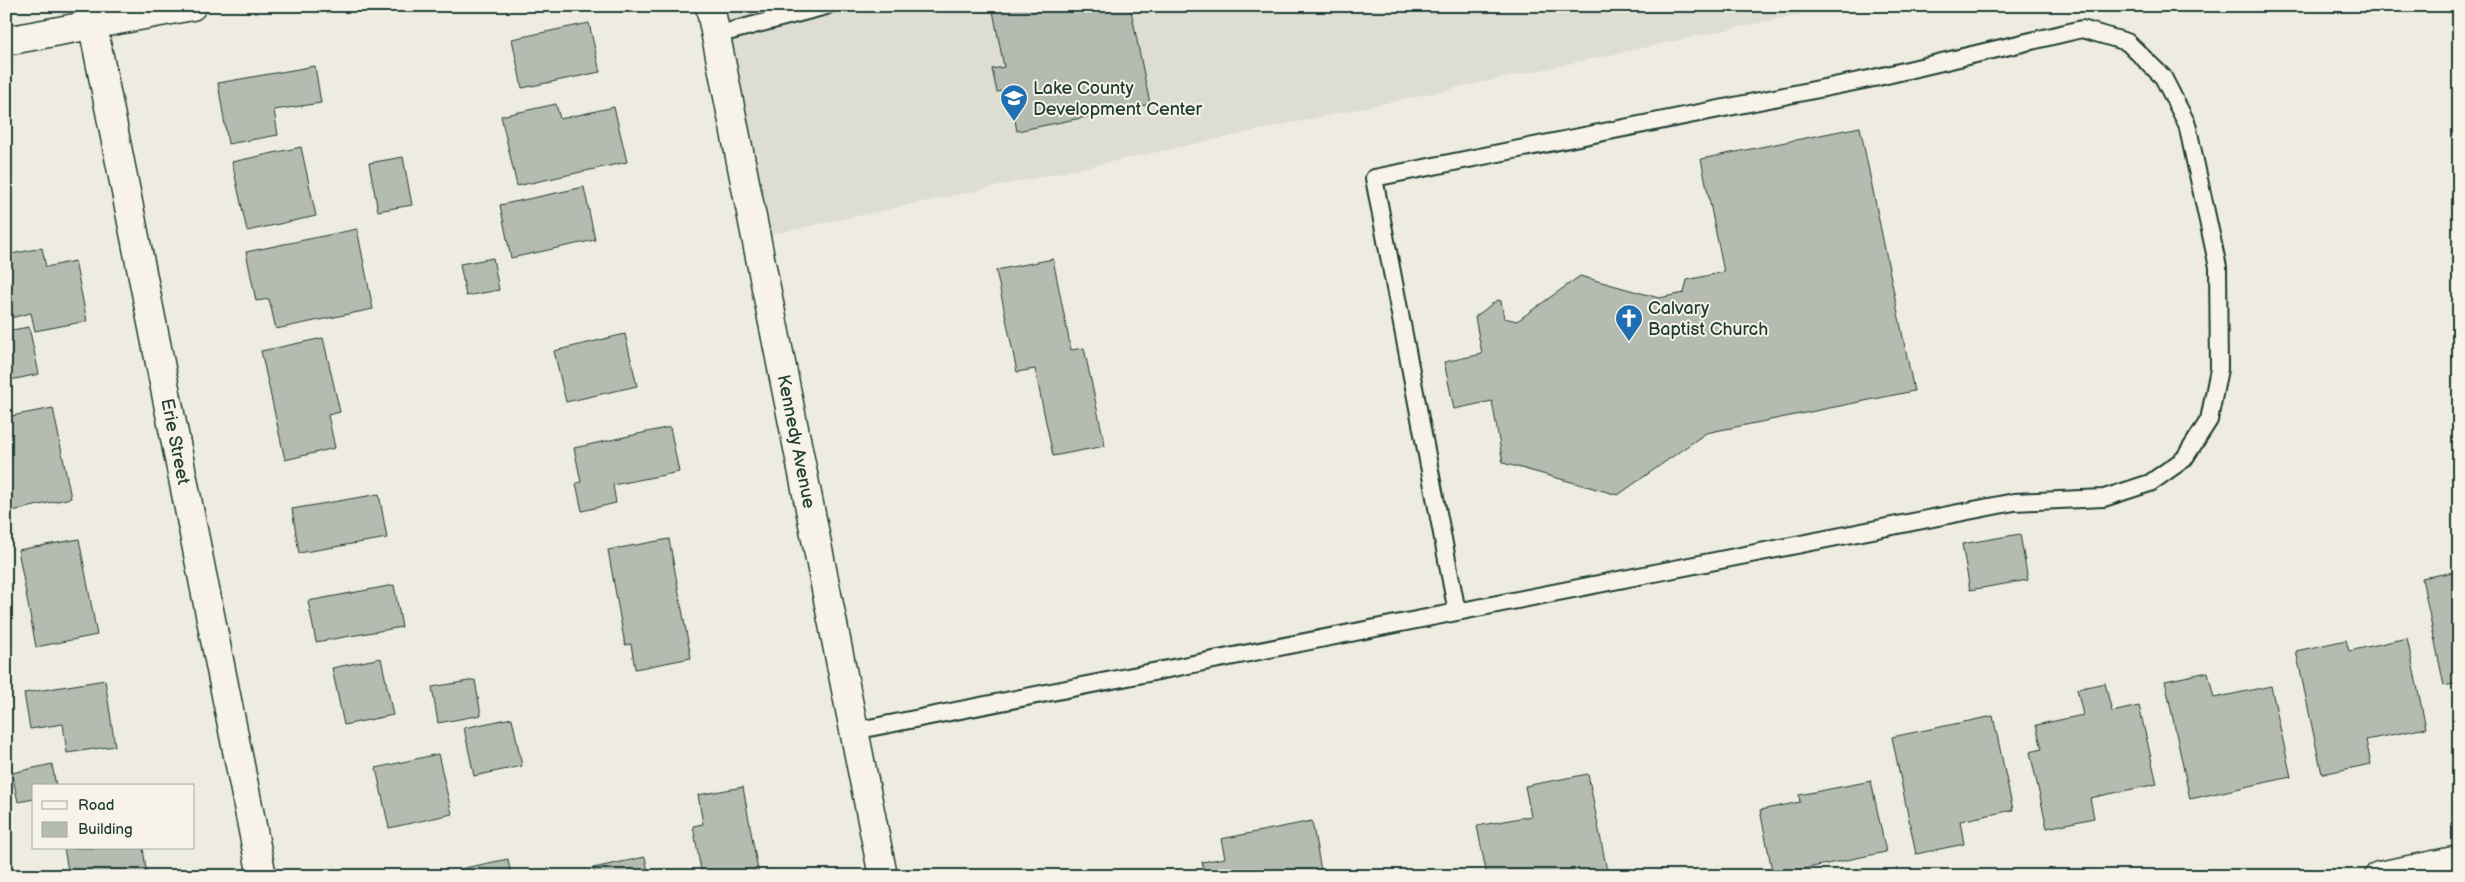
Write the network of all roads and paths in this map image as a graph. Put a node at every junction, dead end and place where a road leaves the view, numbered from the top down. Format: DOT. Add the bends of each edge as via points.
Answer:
graph roads {
  1 [pos="192,6"];
  2 [pos="710,6"];
  3 [pos="826,6"];
  4 [pos="90,16"];
  5 [pos="716,35"];
  6 [pos="6,41"];
  7 [pos="1457,612"];
  8 [pos="854,732"];
  9 [pos="2459,860"];
  10 [pos="262,876"];
  11 [pos="883,876"];
  12 [pos="2379,876"];
  1 -- 4 [label="street"];
  2 -- 5 [label="street, Kennedy Avenue"];
  3 -- 5 [label="lane"];
  4 -- 6 [label="street"];
  4 -- 10 [label="street, Erie Street"];
  5 -- 8 [label="street, Kennedy Avenue"];
  7 -- 7 [label="lane" via="2014,502 2104,498 2150,483 2184,458 2209,420 2219,369 2218,267 2187,124 2163,77 2127,42 2082,29 1874,78 1374,178"];
  7 -- 8 [label="lane"];
  8 -- 11 [label="street, Kennedy Avenue"];
  9 -- 12 [label="street"];
}
